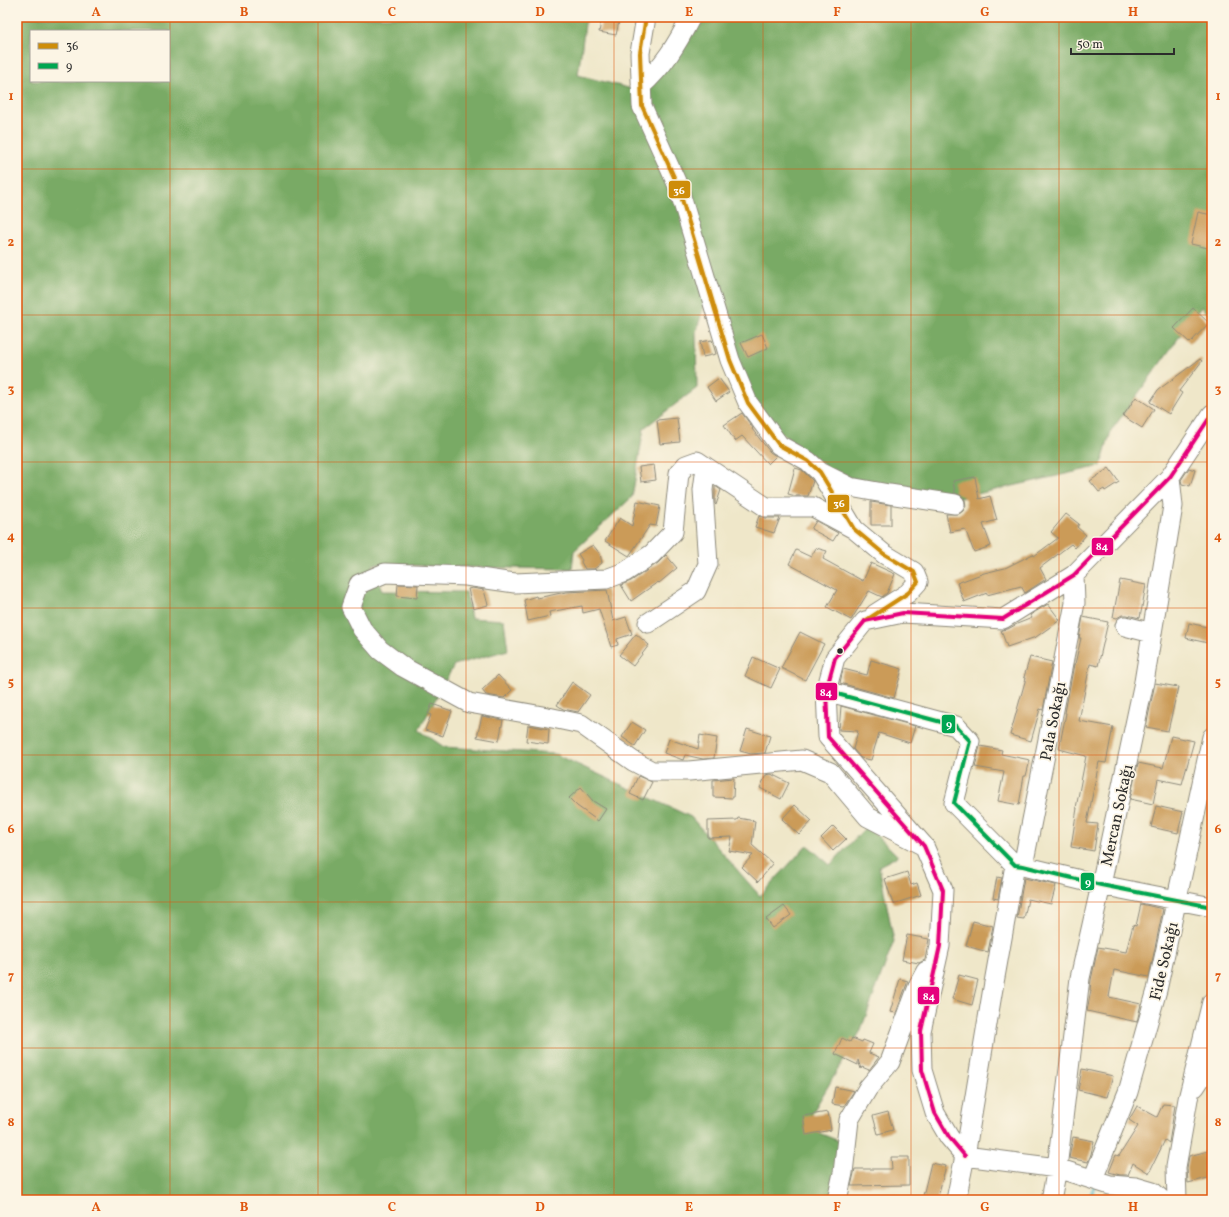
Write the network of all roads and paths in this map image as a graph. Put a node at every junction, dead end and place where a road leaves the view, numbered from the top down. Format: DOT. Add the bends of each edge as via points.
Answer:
graph roads {
  1 [pos="646,17"];
  2 [pos="691,17"];
  3 [pos="641,86"];
  4 [pos="1212,414"];
  5 [pos="706,467"];
  6 [pos="820,472"];
  7 [pos="1170,477"];
  8 [pos="955,504"];
  9 [pos="854,529"];
  10 [pos="1074,575"];
  11 [pos="865,621"];
  12 [pos="648,623"];
  13 [pos="1125,626"];
  14 [pos="1152,633"];
  15 [pos="826,691"];
  16 [pos="1212,737"];
  17 [pos="924,846"];
  18 [pos="1019,865"];
  19 [pos="1101,885"];
  20 [pos="1183,902"];
  21 [pos="1212,907"];
  22 [pos="940,946"];
  23 [pos="1212,1002"];
  24 [pos="1212,1061"];
  25 [pos="1188,1099"];
  26 [pos="965,1156"];
  27 [pos="1057,1168"];
  28 [pos="1104,1188"];
  29 [pos="837,1200"];
  30 [pos="956,1200"];
  31 [pos="1051,1200"];
  32 [pos="1162,1200"];
  33 [pos="1177,1200"];
  1 -- 3 [label="street" via="640,53"];
  2 -- 3 [label="street" via="667,59"];
  3 -- 6 [label="street" via="642,106 678,186 730,360 748,403 779,445 808,461"];
  4 -- 7 [label="street"];
  5 -- 9 [label="street" via="766,507 813,507"];
  5 -- 12 [label="street" via="703,490 708,564 696,591"];
  5 -- 17 [label="street" via="697,461 686,465 679,473 673,532 652,554 626,572 606,579 515,583 466,576 385,573 359,584 351,607 362,629 380,650 403,667 469,703 581,724 633,761 652,771 802,760 830,772 868,817"];
  6 -- 8 [label="street" via="850,487"];
  6 -- 9 [label="street"];
  7 -- 10 [label="street"];
  7 -- 14 [label="street, Mercan Sokağı" via="1173,506"];
  9 -- 11 [label="street" via="884,554 914,572 918,582 908,593"];
  10 -- 11 [label="street" via="1003,619 903,613"];
  10 -- 18 [label="street, Pala Sokağı" via="1075,603"];
  11 -- 15 [label="street" via="835,658"];
  13 -- 14 [label="street"];
  14 -- 19 [label="street, Mercan Sokağı"];
  15 -- 17 [label="street" via="828,737"];
  15 -- 18 [label="street" via="956,726 970,741 954,803"];
  16 -- 20 [label="street, Fide Sokağı"];
  17 -- 22 [label="street" via="943,890"];
  18 -- 19 [label="street"];
  18 -- 26 [label="street, Pala Sokağı" via="992,994"];
  19 -- 20 [label="street"];
  19 -- 27 [label="street, Mercan Sokağı" via="1080,978"];
  20 -- 21 [label="street"];
  20 -- 28 [label="street, Fide Sokağı" via="1128,1092"];
  22 -- 26 [label="street" via="921,1031 922,1070 935,1113 949,1137"];
  22 -- 29 [label="street" via="919,984 890,1062 868,1088 849,1120"];
  23 -- 25 [label="street"];
  24 -- 25 [label="street"];
  25 -- 33 [label="street" via="1176,1167"];
  26 -- 27 [label="street"];
  26 -- 30 [label="street, Pala Sokağı"];
  27 -- 28 [label="street"];
  27 -- 31 [label="street, Mercan Sokağı"];
  28 -- 32 [label="street" via="1136,1188 1152,1192"];
}
